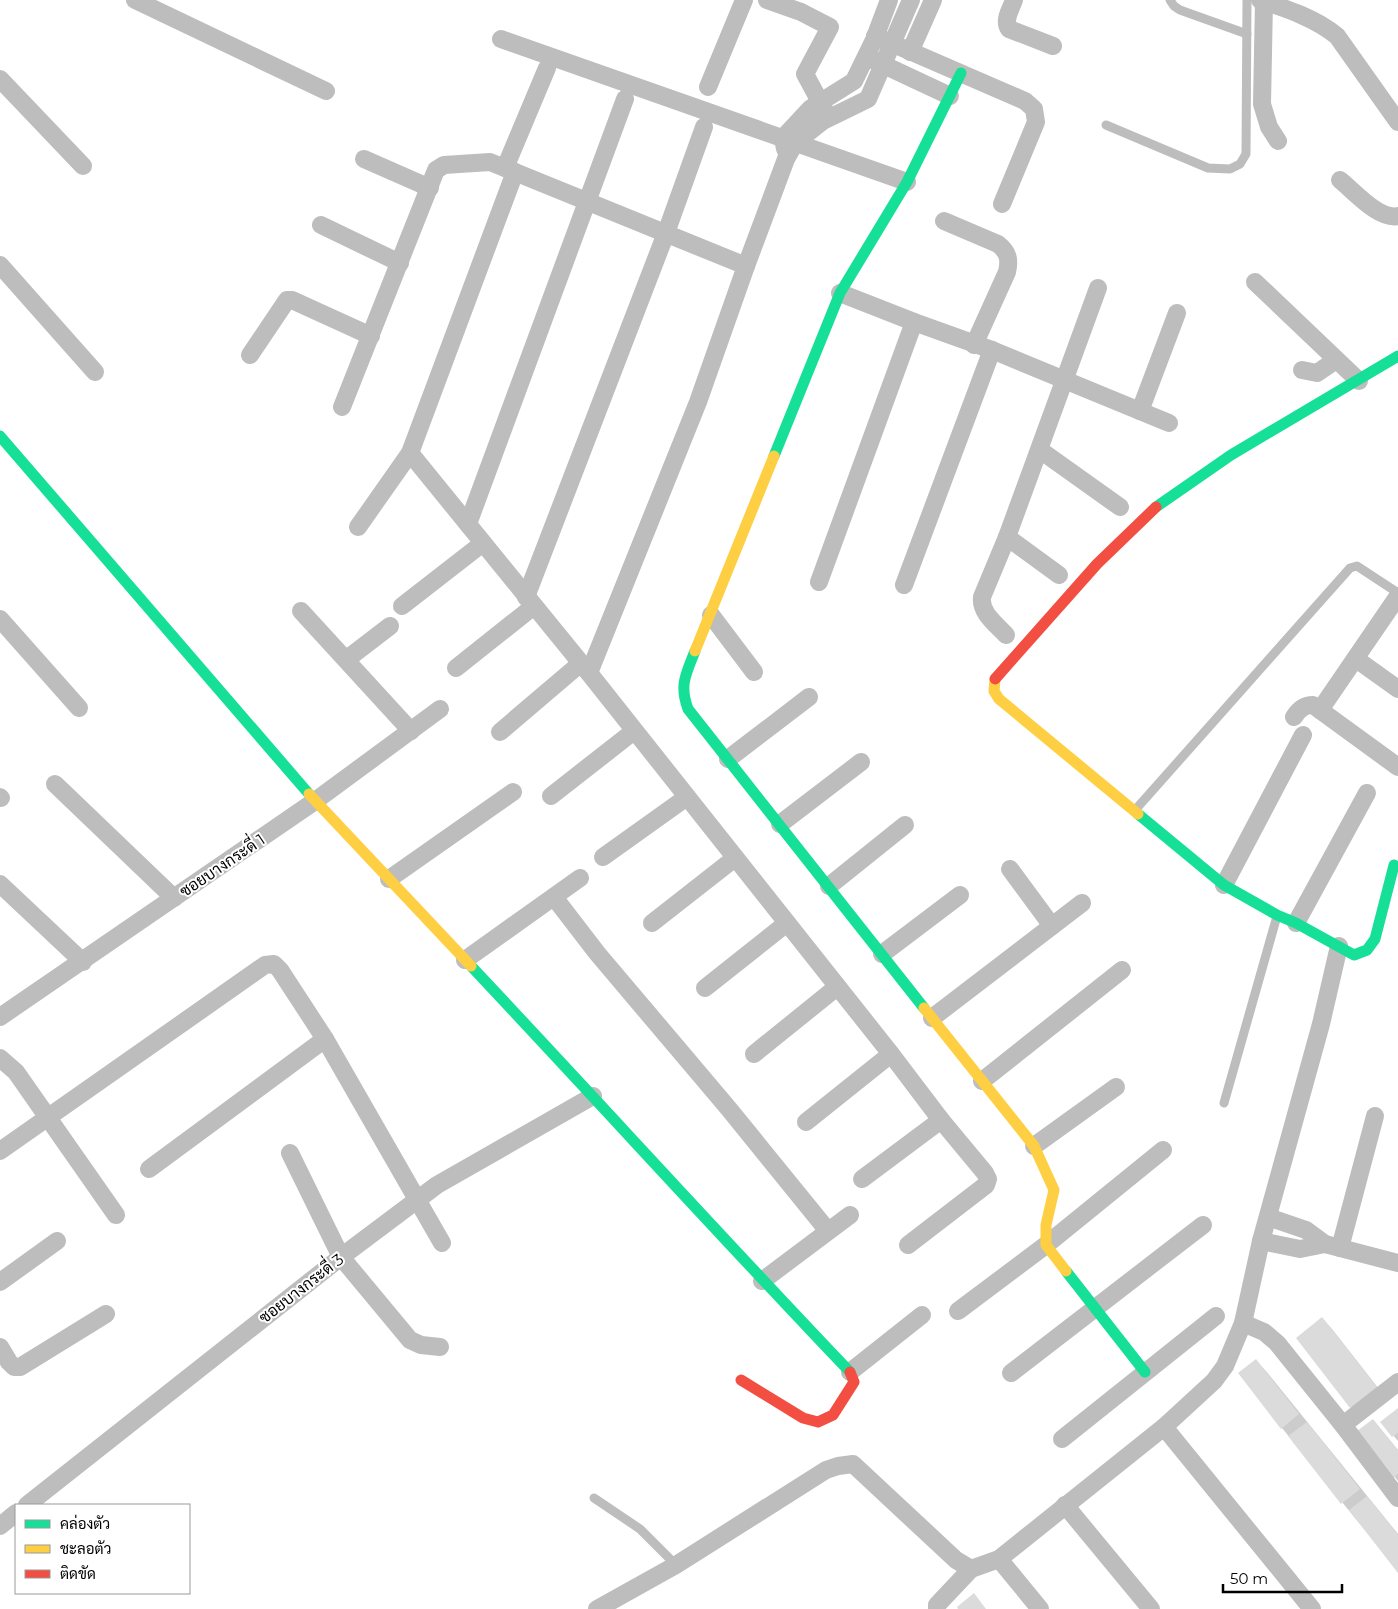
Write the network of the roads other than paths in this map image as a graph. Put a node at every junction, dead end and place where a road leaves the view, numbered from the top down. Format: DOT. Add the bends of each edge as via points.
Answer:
graph roads {
  1 [pos="135,0"];
  2 [pos="744,0"];
  3 [pos="767,0"];
  4 [pos="889,0"];
  5 [pos="911,0"];
  6 [pos="933,0"];
  7 [pos="1014,0"];
  8 [pos="1170,0"];
  9 [pos="1257,0"];
  10 [pos="1247,34"];
  11 [pos="876,36"];
  12 [pos="502,38"];
  13 [pos="892,44"];
  14 [pos="1053,46"];
  15 [pos="910,52"];
  16 [pos="874,61"];
  17 [pos="547,68"];
  18 [pos="961,74"];
  19 [pos="0,79"];
  20 [pos="708,87"];
  21 [pos="326,91"];
  22 [pos="950,96"];
  23 [pos="626,99"];
  24 [pos="819,102"];
  25 [pos="830,117"];
  26 [pos="1398,122"];
  27 [pos="1106,125"];
  28 [pos="704,127"];
  29 [pos="789,140"];
  30 [pos="1278,141"];
  31 [pos="364,160"];
  32 [pos="83,166"];
  33 [pos="510,170"];
  34 [pos="1340,180"];
  35 [pos="907,182"];
  36 [pos="430,188"];
  37 [pos="588,202"];
  38 [pos="1002,204"];
  39 [pos="1398,216"];
  40 [pos="944,221"];
  41 [pos="321,225"];
  42 [pos="666,233"];
  43 [pos="400,263"];
  44 [pos="0,266"];
  45 [pos="746,266"];
  46 [pos="1255,282"];
  47 [pos="1098,288"];
  48 [pos="840,293"];
  49 [pos="1177,313"];
  50 [pos="914,322"];
  51 [pos="371,336"];
  52 [pos="974,345"];
  53 [pos="992,350"];
  54 [pos="250,354"];
  55 [pos="1398,356"];
  56 [pos="1336,360"];
  57 [pos="1302,370"];
  58 [pos="95,372"];
  59 [pos="1359,380"];
  60 [pos="1064,381"];
  61 [pos="342,408"];
  62 [pos="1140,411"];
  63 [pos="1169,423"];
  64 [pos="0,436"];
  65 [pos="1040,450"];
  66 [pos="410,453"];
  67 [pos="1120,506"];
  68 [pos="468,524"];
  69 [pos="358,526"];
  70 [pos="1007,537"];
  71 [pos="483,543"];
  72 [pos="1059,575"];
  73 [pos="819,582"];
  74 [pos="904,585"];
  75 [pos="1398,594"];
  76 [pos="530,601"];
  77 [pos="402,606"];
  78 [pos="301,610"];
  79 [pos="711,615"];
  80 [pos="0,620"];
  81 [pos="390,626"];
  82 [pos="1006,635"];
  83 [pos="346,659"];
  84 [pos="1356,659"];
  85 [pos="456,668"];
  86 [pos="585,668"];
  87 [pos="754,672"];
  88 [pos="1398,688"];
  89 [pos="809,697"];
  90 [pos="79,708"];
  91 [pos="440,709"];
  92 [pos="1320,710"];
  93 [pos="1294,717"];
  94 [pos="411,731"];
  95 [pos="634,731"];
  96 [pos="500,732"];
  97 [pos="1303,735"];
  98 [pos="728,758"];
  99 [pos="861,762"];
  100 [pos="1398,767"];
  101 [pos="55,784"];
  102 [pos="513,792"];
  103 [pos="1367,793"];
  104 [pos="551,796"];
  105 [pos="687,797"];
  106 [pos="315,801"];
  107 [pos="1134,811"];
  108 [pos="780,824"];
  109 [pos="905,825"];
  110 [pos="603,858"];
  111 [pos="735,858"];
  112 [pos="1394,865"];
  113 [pos="1010,869"];
  114 [pos="580,878"];
  115 [pos="389,879"];
  116 [pos="0,884"];
  117 [pos="1224,885"];
  118 [pos="828,886"];
  119 [pos="960,895"];
  120 [pos="554,896"];
  121 [pos="174,898"];
  122 [pos="1082,903"];
  123 [pos="1277,915"];
  124 [pos="652,923"];
  125 [pos="787,923"];
  126 [pos="1296,923"];
  127 [pos="1052,926"];
  128 [pos="1339,946"];
  129 [pos="882,954"];
  130 [pos="465,960"];
  131 [pos="83,962"];
  132 [pos="1122,970"];
  133 [pos="837,987"];
  134 [pos="704,988"];
  135 [pos="0,1017"];
  136 [pos="932,1018"];
  137 [pos="325,1039"];
  138 [pos="754,1054"];
  139 [pos="891,1054"];
  140 [pos="0,1058"];
  141 [pos="982,1082"];
  142 [pos="1116,1087"];
  143 [pos="593,1096"];
  144 [pos="1224,1103"];
  145 [pos="1376,1116"];
  146 [pos="48,1117"];
  147 [pos="941,1120"];
  148 [pos="806,1122"];
  149 [pos="1034,1146"];
  150 [pos="1163,1150"];
  151 [pos="0,1151"];
  152 [pos="290,1153"];
  153 [pos="149,1169"];
  154 [pos="862,1179"];
  155 [pos="418,1199"];
  156 [pos="116,1215"];
  157 [pos="850,1215"];
  158 [pos="1268,1217"];
  159 [pos="1203,1225"];
  160 [pos="828,1231"];
  161 [pos="57,1241"];
  162 [pos="1261,1241"];
  163 [pos="442,1243"];
  164 [pos="908,1245"];
  165 [pos="1046,1245"];
  166 [pos="1333,1246"];
  167 [pos="341,1257"];
  168 [pos="1398,1263"];
  169 [pos="762,1281"];
  170 [pos="0,1282"];
  171 [pos="1096,1308"];
  172 [pos="958,1311"];
  173 [pos="106,1314"];
  174 [pos="922,1315"];
  175 [pos="1216,1316"];
  176 [pos="1243,1323"];
  177 [pos="0,1347"];
  178 [pos="440,1347"];
  179 [pos="850,1372"];
  180 [pos="1145,1372"];
  181 [pos="1011,1373"];
  182 [pos="741,1380"];
  183 [pos="1398,1382"];
  184 [pos="1343,1425"];
  185 [pos="1164,1427"];
  186 [pos="1062,1438"];
  187 [pos="1396,1491"];
  188 [pos="594,1498"];
  189 [pos="27,1504"];
  190 [pos="1066,1505"];
  191 [pos="15,1514"];
  192 [pos="0,1526"];
  193 [pos="999,1559"];
  194 [pos="676,1565"];
  195 [pos="972,1569"];
  196 [pos="597,1609"];
  197 [pos="937,1609"];
  198 [pos="1040,1609"];
  199 [pos="1151,1609"];
  200 [pos="1312,1609"];
  1 -- 21 [label="street"];
  2 -- 20 [label="street"];
  3 -- 24 [label="street" via="830,27 805,74"];
  4 -- 11 [label="street"];
  5 -- 13 [label="street"];
  6 -- 15 [label="street"];
  7 -- 14 [label="street" via="1006,22 1009,29"];
  8 -- 10 [label="lane" via="1180,10"];
  9 -- 10 [label="lane"];
  9 -- 26 [label="street" via="1324,25 1337,36"];
  9 -- 30 [label="street" via="1262,104 1269,127"];
  10 -- 27 [label="lane" via="1246,154 1240,164 1230,169 1208,168"];
  11 -- 13 [label="street"];
  11 -- 16 [label="street"];
  12 -- 29 [label="street"];
  13 -- 15 [label="street"];
  13 -- 16 [label="street"];
  15 -- 18 [label="street"];
  16 -- 22 [label="street"];
  16 -- 24 [label="street" via="854,81"];
  16 -- 25 [label="street" via="868,99"];
  17 -- 33 [label="street"];
  18 -- 22 [label="street"];
  18 -- 38 [label="street" via="1025,101 1034,109 1036,122"];
  19 -- 32 [label="street"];
  22 -- 35 [label="street"];
  23 -- 37 [label="street"];
  24 -- 25 [label="street"];
  24 -- 29 [label="street" via="810,108"];
  25 -- 29 [label="street"];
  28 -- 42 [label="street"];
  29 -- 35 [label="street"];
  29 -- 45 [label="street" via="786,159"];
  31 -- 36 [label="street"];
  33 -- 36 [label="street" via="490,162 444,165 436,170"];
  33 -- 37 [label="street"];
  33 -- 66 [label="street"];
  34 -- 39 [label="street" via="1380,214"];
  35 -- 48 [label="street"];
  36 -- 43 [label="street"];
  37 -- 42 [label="street"];
  37 -- 68 [label="street"];
  40 -- 52 [label="street" via="998,244 1010,260"];
  41 -- 43 [label="street"];
  42 -- 45 [label="street"];
  42 -- 76 [label="street"];
  43 -- 51 [label="street"];
  44 -- 58 [label="street"];
  45 -- 86 [label="street" via="698,402"];
  46 -- 56 [label="street"];
  47 -- 60 [label="street"];
  48 -- 50 [label="street"];
  48 -- 79 [label="street"];
  49 -- 62 [label="street"];
  50 -- 52 [label="street"];
  50 -- 73 [label="street"];
  51 -- 54 [label="street" via="287,300"];
  51 -- 61 [label="street"];
  52 -- 53 [label="street"];
  53 -- 60 [label="street"];
  53 -- 74 [label="street"];
  55 -- 59 [label="street"];
  56 -- 57 [label="street" via="1317,373"];
  56 -- 59 [label="street"];
  59 -- 107 [label="street" via="1231,456 1157,506 1097,564 995,678 994,691 999,699"];
  60 -- 62 [label="street"];
  60 -- 65 [label="street"];
  62 -- 63 [label="street"];
  64 -- 106 [label="street"];
  65 -- 67 [label="street"];
  65 -- 70 [label="street"];
  66 -- 68 [label="street"];
  66 -- 69 [label="street"];
  68 -- 71 [label="street"];
  70 -- 72 [label="street"];
  70 -- 82 [label="street" via="981,604"];
  71 -- 76 [label="street"];
  71 -- 77 [label="street"];
  75 -- 84 [label="street"];
  75 -- 107 [label="lane" via="1357,566 1350,568"];
  76 -- 85 [label="street"];
  76 -- 86 [label="street"];
  78 -- 83 [label="street"];
  79 -- 87 [label="street"];
  79 -- 98 [label="street" via="683,681 683,696 688,709"];
  80 -- 90 [label="street"];
  81 -- 83 [label="street"];
  83 -- 94 [label="street"];
  84 -- 88 [label="street"];
  84 -- 92 [label="street"];
  86 -- 95 [label="street"];
  86 -- 96 [label="street"];
  89 -- 98 [label="street"];
  91 -- 94 [label="street, ซอยบางกระดี่ 1"];
  92 -- 93 [label="street" via="1307,705"];
  92 -- 100 [label="street"];
  94 -- 106 [label="street, ซอยบางกระดี่ 1"];
  95 -- 104 [label="street"];
  95 -- 105 [label="street"];
  97 -- 117 [label="street"];
  98 -- 108 [label="street"];
  99 -- 108 [label="street"];
  101 -- 121 [label="street"];
  102 -- 115 [label="street"];
  103 -- 126 [label="street"];
  105 -- 110 [label="street"];
  105 -- 111 [label="street"];
  106 -- 115 [label="street"];
  106 -- 121 [label="street, ซอยบางกระดี่ 1"];
  107 -- 117 [label="street"];
  108 -- 118 [label="street"];
  109 -- 118 [label="street"];
  111 -- 124 [label="street"];
  111 -- 125 [label="street"];
  112 -- 128 [label="street" via="1370,949 1354,955"];
  113 -- 127 [label="street"];
  114 -- 120 [label="street"];
  115 -- 130 [label="street"];
  116 -- 131 [label="street"];
  117 -- 123 [label="street"];
  118 -- 129 [label="street"];
  119 -- 129 [label="street"];
  120 -- 130 [label="street"];
  120 -- 160 [label="street" via="597,953"];
  121 -- 131 [label="street, ซอยบางกระดี่ 1"];
  122 -- 127 [label="street"];
  123 -- 126 [label="street"];
  123 -- 144 [label="lane"];
  125 -- 133 [label="street"];
  125 -- 134 [label="street"];
  126 -- 128 [label="street"];
  127 -- 136 [label="street"];
  128 -- 158 [label="street"];
  129 -- 136 [label="street"];
  130 -- 143 [label="street"];
  131 -- 135 [label="street, ซอยบางกระดี่ 1"];
  132 -- 141 [label="street"];
  133 -- 138 [label="street"];
  133 -- 139 [label="street"];
  136 -- 141 [label="street"];
  137 -- 146 [label="street" via="280,970 274,964 265,966"];
  137 -- 153 [label="street"];
  137 -- 155 [label="street"];
  139 -- 147 [label="street"];
  139 -- 148 [label="street"];
  140 -- 146 [label="street" via="16,1072"];
  141 -- 149 [label="street"];
  142 -- 149 [label="street"];
  143 -- 155 [label="street, ซอยบางกระดี่ 3"];
  143 -- 169 [label="street"];
  145 -- 166 [label="street"];
  146 -- 151 [label="street"];
  146 -- 156 [label="street"];
  147 -- 154 [label="street"];
  147 -- 164 [label="street" via="985,1173 987,1182"];
  149 -- 165 [label="street" via="1054,1190 1046,1224"];
  150 -- 165 [label="street"];
  152 -- 167 [label="street"];
  155 -- 163 [label="street"];
  155 -- 167 [label="street, ซอยบางกระดี่ 3"];
  157 -- 160 [label="street"];
  158 -- 162 [label="street"];
  158 -- 166 [label="street" via="1306,1230"];
  159 -- 171 [label="street"];
  160 -- 169 [label="street"];
  161 -- 170 [label="street"];
  162 -- 166 [label="street" via="1300,1249"];
  162 -- 176 [label="street"];
  165 -- 171 [label="street"];
  165 -- 172 [label="street"];
  166 -- 168 [label="street"];
  167 -- 178 [label="street" via="410,1340"];
  167 -- 189 [label="street, ซอยบางกระดี่ 3"];
  169 -- 179 [label="street"];
  171 -- 180 [label="street"];
  171 -- 181 [label="street"];
  173 -- 177 [label="street" via="20,1367 9,1362"];
  174 -- 179 [label="street"];
  175 -- 180 [label="street"];
  176 -- 184 [label="street" via="1264,1332 1277,1343"];
  176 -- 185 [label="street" via="1225,1366 1214,1381"];
  179 -- 182 [label="street" via="854,1382 851,1387 833,1414 818,1422 803,1418"];
  180 -- 186 [label="street"];
  183 -- 184 [label="street"];
  184 -- 187 [label="street"];
  185 -- 190 [label="street"];
  185 -- 200 [label="street"];
  188 -- 194 [label="lane" via="640,1529"];
  190 -- 193 [label="street"];
  190 -- 199 [label="street"];
  191 -- 192 [label="street"];
  193 -- 195 [label="street"];
  193 -- 198 [label="street"];
  194 -- 195 [label="street" via="826,1470 853,1464 956,1560"];
  194 -- 196 [label="street"];
  195 -- 197 [label="street" via="937,1605"];
}
